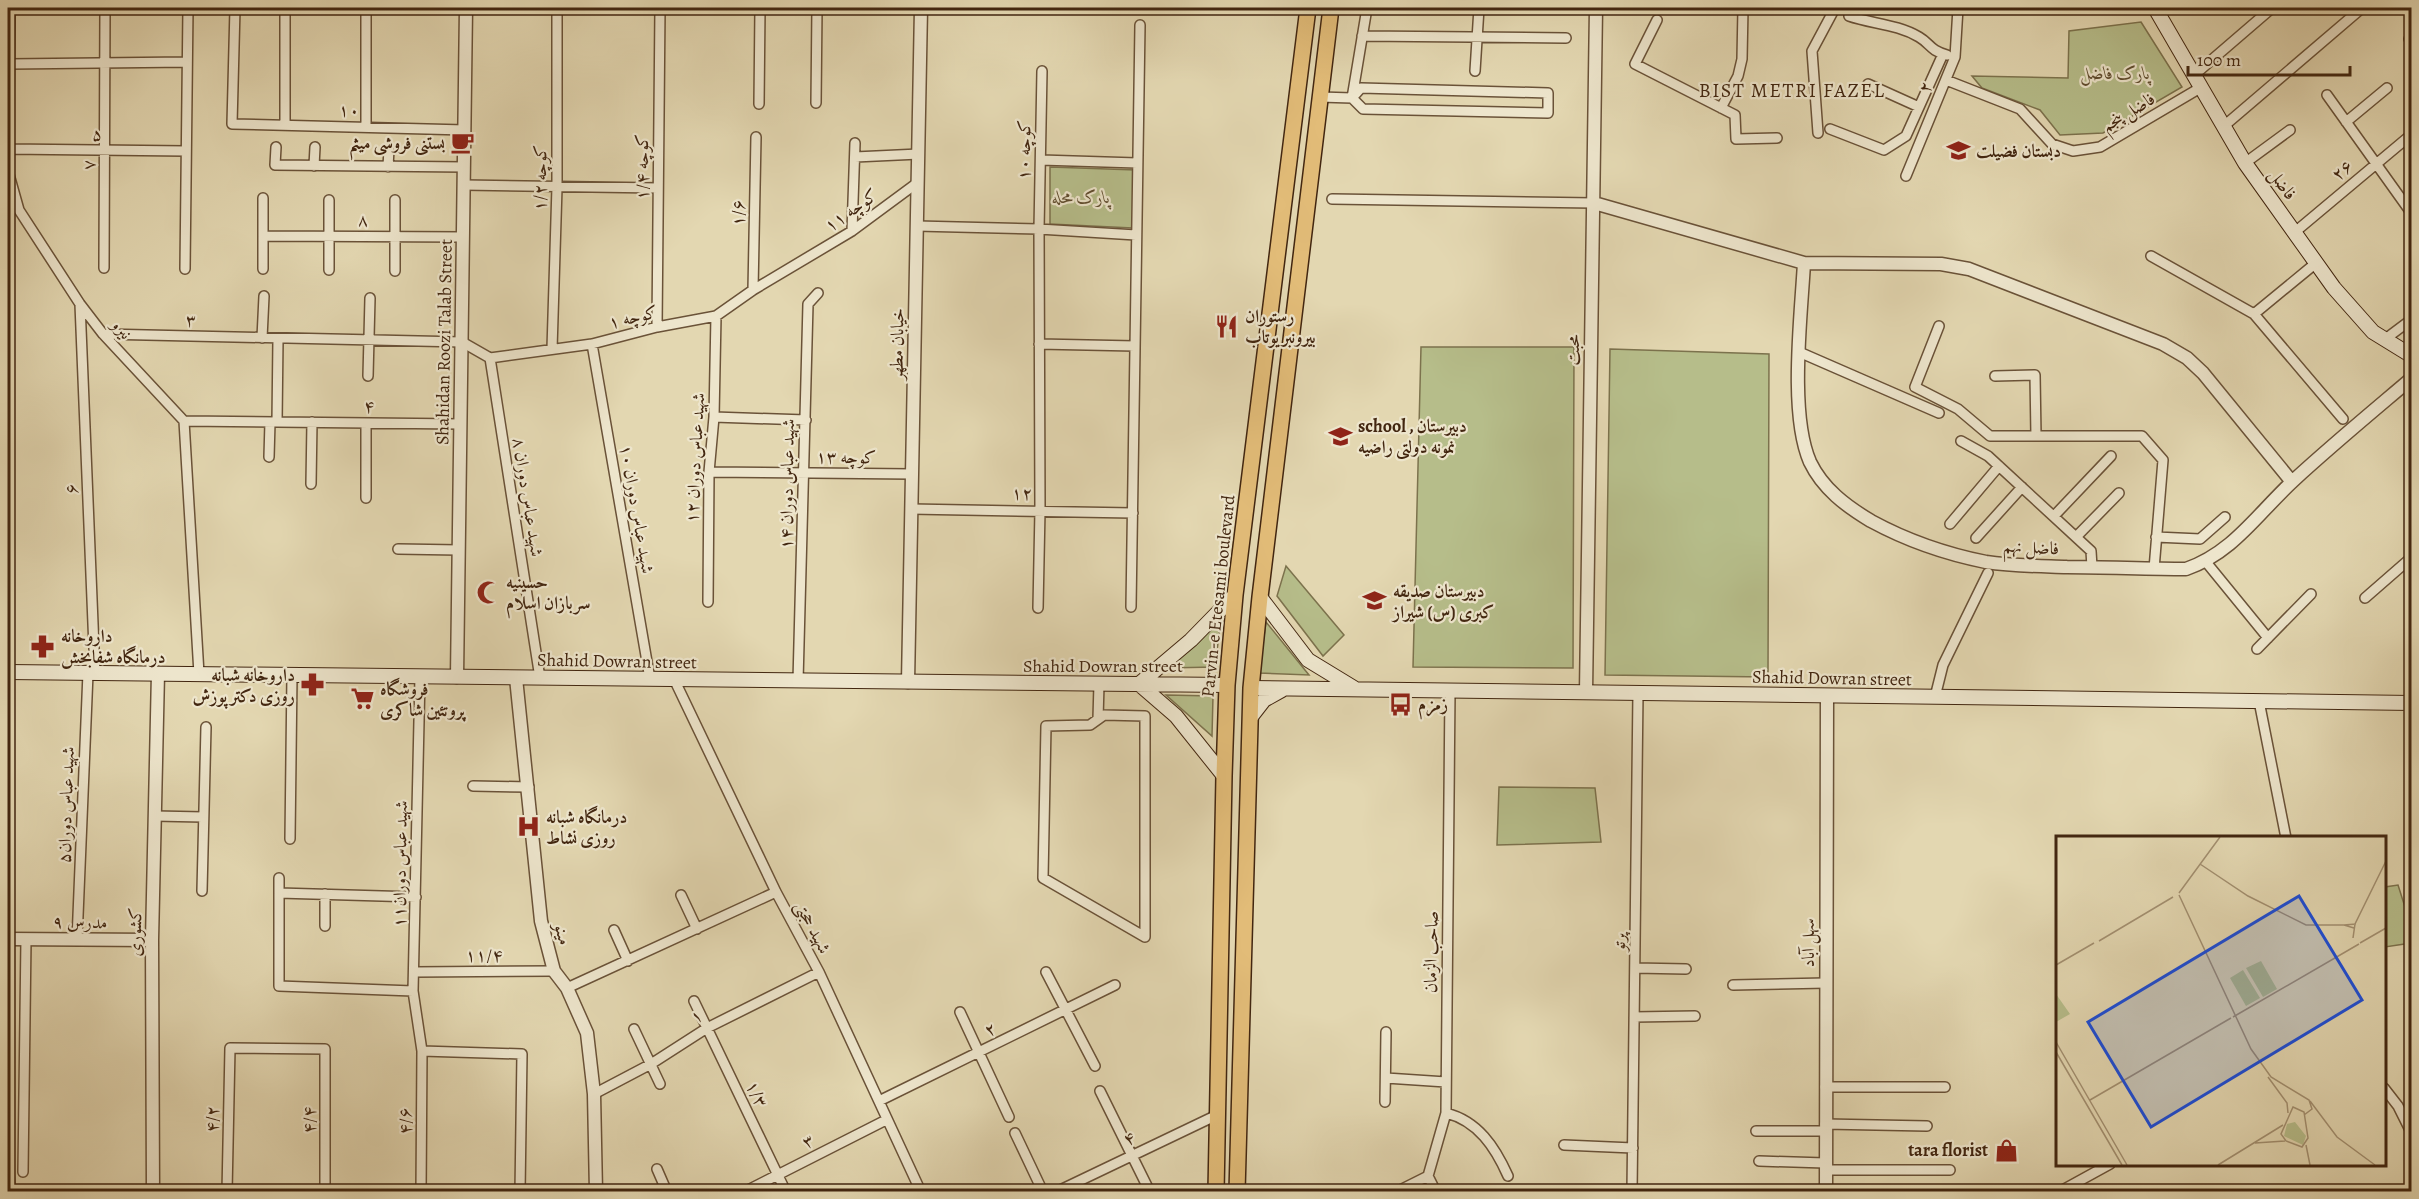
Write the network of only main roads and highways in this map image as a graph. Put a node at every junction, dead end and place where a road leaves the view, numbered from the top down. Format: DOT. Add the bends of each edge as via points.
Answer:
graph roads {
  1 [pos="1308,8"];
  2 [pos="1331,8"];
  3 [pos="2159,9"];
  4 [pos="1272,300"];
  5 [pos="1296,302"];
  6 [pos="1270,320"];
  7 [pos="1293,323"];
  8 [pos="2412,356"];
  9 [pos="1235,595"];
  10 [pos="1260,597"];
  11 [pos="8,672"];
  12 [pos="1139,684"];
  13 [pos="1227,685"];
  14 [pos="1251,688"];
  15 [pos="1284,688"];
  16 [pos="1355,689"];
  17 [pos="2412,703"];
  18 [pos="1250,718"];
  19 [pos="1224,776"];
  20 [pos="1219,1047"];
  21 [pos="1240,1047"];
  22 [pos="1216,1191"];
  23 [pos="1237,1191"];
  1 -- 4 [label="main road, Parvin-e Etesami boulevard"];
  2 -- 5 [label="main road"];
  3 -- 8 [label="main road, فاضل" via="2245,163 2334,288 2373,332"];
  4 -- 5 [label="main road" via="1284,305"];
  4 -- 6 [label="main road, Parvin-e Etesami boulevard"];
  5 -- 7 [label="main road"];
  6 -- 7 [label="main road" via="1282,318"];
  6 -- 9 [label="main road, Parvin-e Etesami boulevard"];
  7 -- 10 [label="main road"];
  9 -- 12 [label="main road" via="1191,640"];
  9 -- 13 [label="main road, Parvin-e Etesami boulevard"];
  10 -- 14 [label="main road"];
  10 -- 16 [label="main road" via="1308,660"];
  11 -- 12 [label="main road, Shahid Dowran street"];
  12 -- 13 [label="main road, Shahid Dowran street"];
  12 -- 19 [label="main road" via="1176,716"];
  13 -- 19 [label="main road, Parvin-e Etesami boulevard"];
  14 -- 15 [label="main road, Shahid Dowran street"];
  14 -- 18 [label="main road"];
  15 -- 16 [label="main road, Shahid Dowran street"];
  15 -- 18 [label="main road" via="1264,700"];
  16 -- 17 [label="main road, Shahid Dowran street"];
  18 -- 21 [label="main road"];
  19 -- 20 [label="main road, Parvin-e Etesami boulevard"];
  20 -- 21 [label="main road"];
  20 -- 22 [label="main road, Parvin-e Etesami boulevard"];
  21 -- 23 [label="main road"];
}
